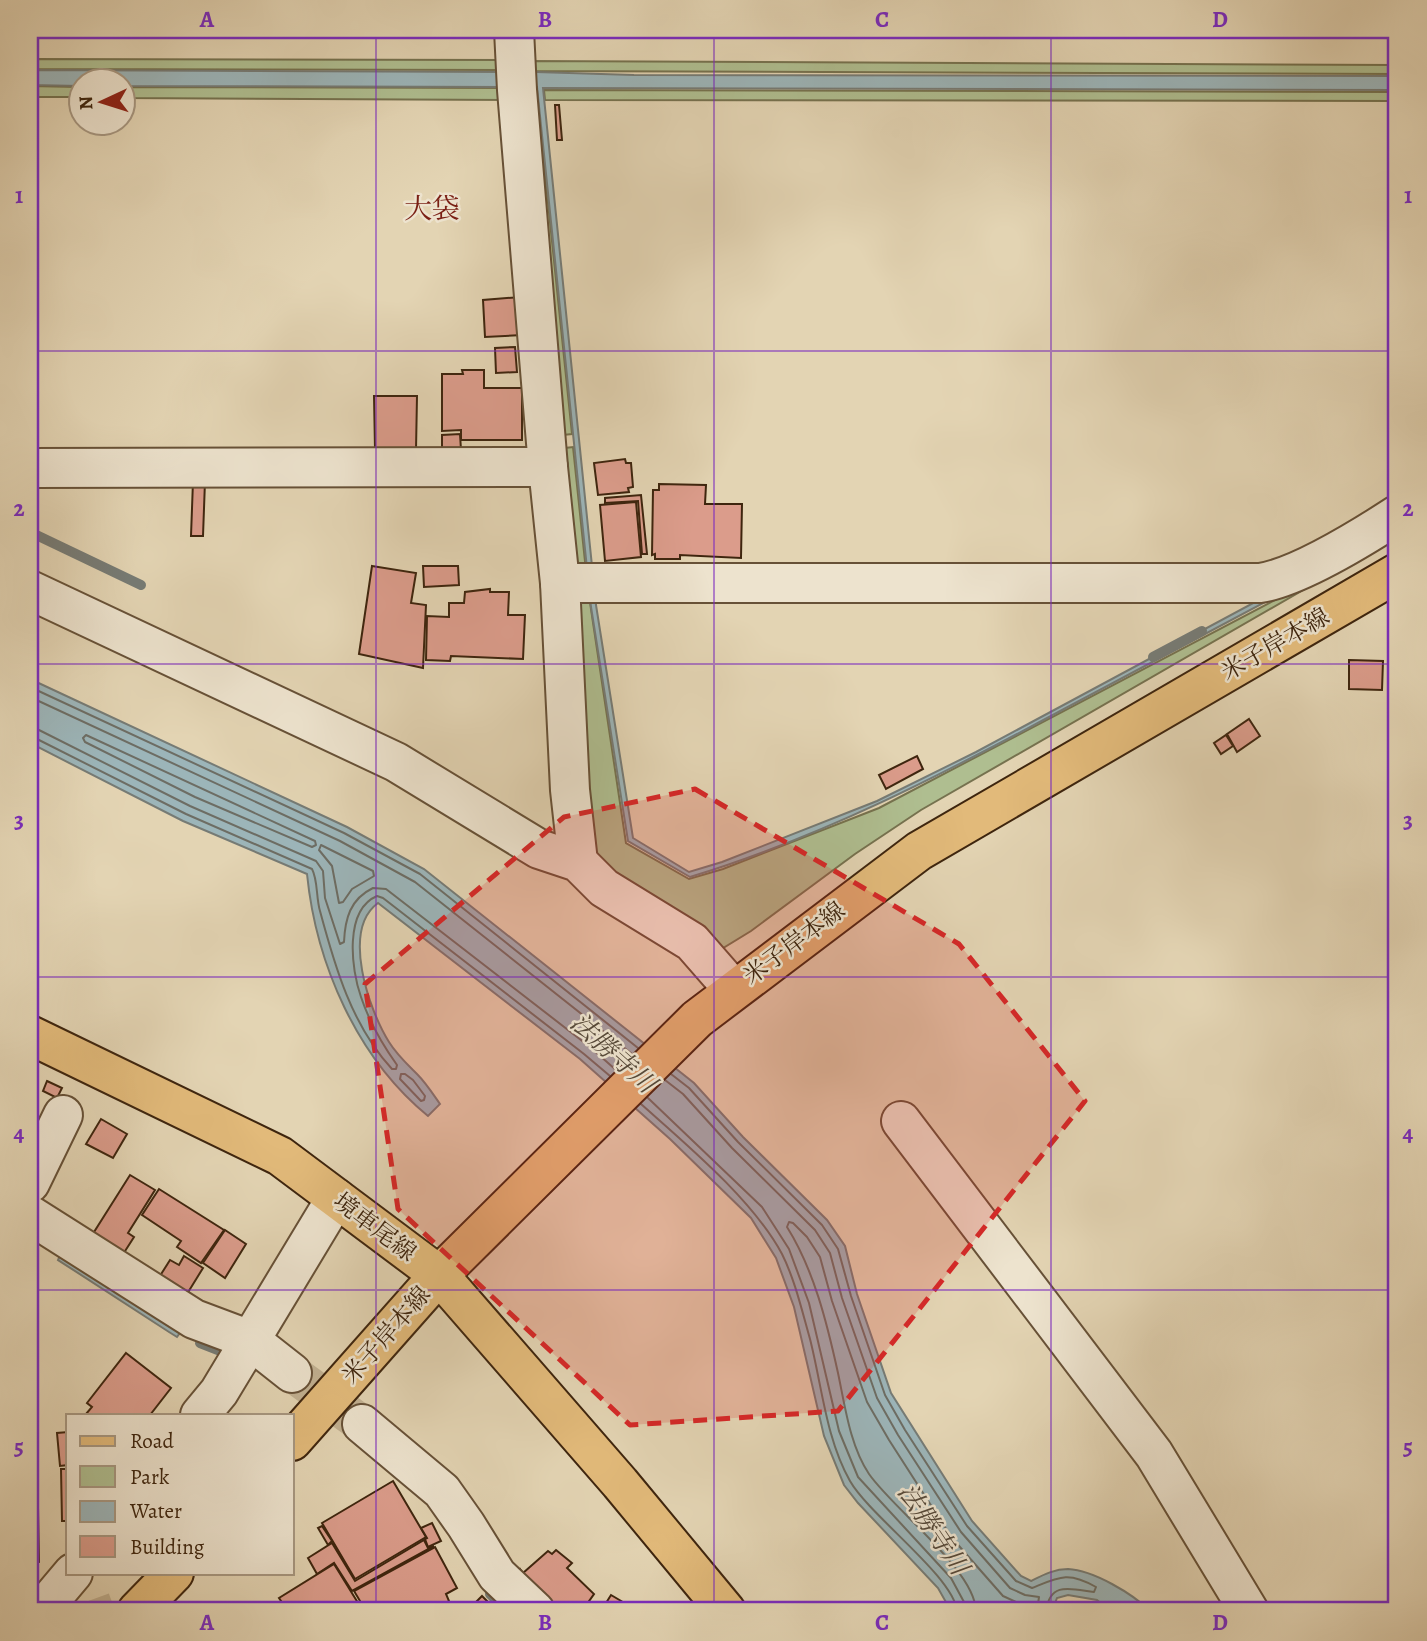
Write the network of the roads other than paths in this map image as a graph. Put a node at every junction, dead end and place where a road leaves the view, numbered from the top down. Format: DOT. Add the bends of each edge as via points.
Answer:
graph roads {
  1 [pos="515,61"];
  2 [pos="548,467"];
  3 [pos="30,468"];
  4 [pos="1397,515"];
  5 [pos="1397,573"];
  6 [pos="580,583"];
  7 [pos="30,590"];
  8 [pos="578,862"];
  9 [pos="733,989"];
  10 [pos="30,1035"];
  11 [pos="63,1115"];
  12 [pos="901,1121"];
  13 [pos="30,1183"];
  14 [pos="336,1198"];
  15 [pos="30,1215"];
  16 [pos="439,1275"];
  17 [pos="250,1340"];
  18 [pos="292,1373"];
  19 [pos="202,1414"];
  20 [pos="362,1424"];
  21 [pos="294,1439"];
  22 [pos="173,1574"];
  23 [pos="82,1582"];
  24 [pos="41,1611"];
  25 [pos="137,1611"];
  26 [pos="535,1611"];
  27 [pos="726,1611"];
  28 [pos="1249,1611"];
  1 -- 2 [label="street"];
  2 -- 3 [label="street"];
  2 -- 6 [label="street"];
  4 -- 6 [label="street" via="1284,577 1260,583"];
  5 -- 9 [label="main road, 米子岸本線" via="919,851"];
  6 -- 8 [label="street" via="570,790"];
  7 -- 8 [label="street" via="396,762 539,849"];
  8 -- 9 [label="street" via="604,888 692,942"];
  9 -- 16 [label="main road, 米子岸本線" via="697,1019"];
  10 -- 14 [label="main road, 境車尾線" via="280,1156"];
  11 -- 13 [label="street"];
  12 -- 28 [label="street" via="1154,1454"];
  14 -- 16 [label="main road, 境車尾線"];
  14 -- 17 [label="street"];
  15 -- 17 [label="street" via="194,1319"];
  16 -- 21 [label="main road, 米子岸本線"];
  16 -- 27 [label="main road, 境車尾線"];
  17 -- 18 [label="street"];
  17 -- 19 [label="street"];
  20 -- 26 [label="street" via="442,1491 497,1575"];
  22 -- 25 [label="main road"];
  23 -- 24 [label="street"];
}
